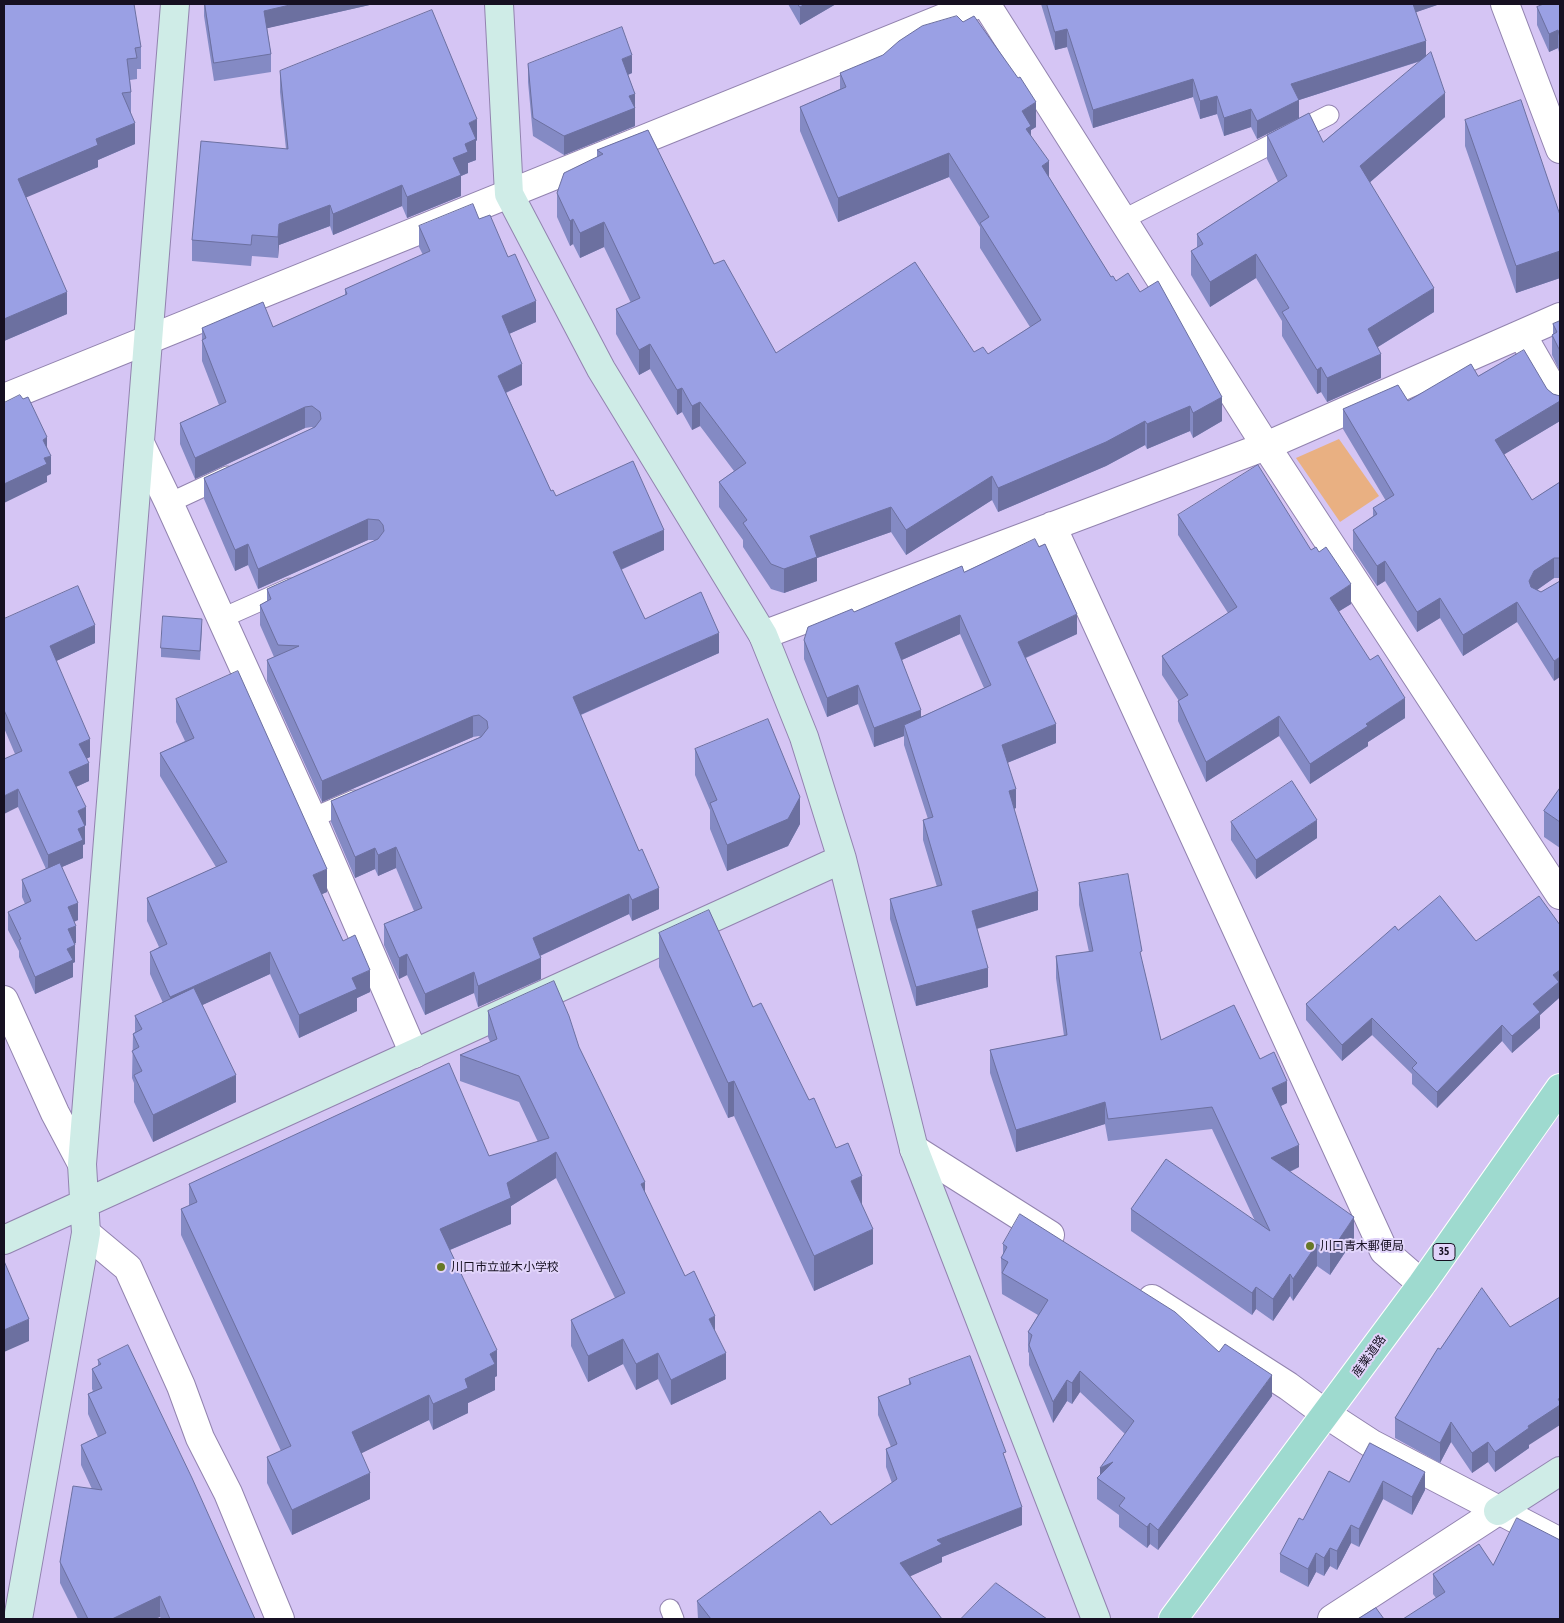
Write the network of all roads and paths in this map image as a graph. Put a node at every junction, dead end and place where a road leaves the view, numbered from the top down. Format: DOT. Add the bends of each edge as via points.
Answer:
graph roads {
  1 [pos="174,4"];
  2 [pos="498,4"];
  3 [pos="978,4"];
  4 [pos="986,4"];
  5 [pos="1505,4"];
  6 [pos="1329,115"];
  7 [pos="1560,150"];
  8 [pos="509,194"];
  9 [pos="1122,220"];
  10 [pos="1560,317"];
  11 [pos="1522,335"];
  12 [pos="147,339"];
  13 [pos="4,398"];
  14 [pos="1560,401"];
  15 [pos="140,443"];
  16 [pos="1266,446"];
  17 [pos="239,470"];
  18 [pos="169,503"];
  19 [pos="1052,526"];
  20 [pos="310,579"];
  21 [pos="220,619"];
  22 [pos="763,635"];
  23 [pos="367,794"];
  24 [pos="312,818"];
  25 [pos="842,859"];
  26 [pos="1560,895"];
  27 [pos="4,1000"];
  28 [pos="414,1054"];
  29 [pos="1560,1088"];
  30 [pos="914,1148"];
  31 [pos="82,1164"];
  32 [pos="85,1204"];
  33 [pos="86,1233"];
  34 [pos="4,1240"];
  35 [pos="1072,1249"];
  36 [pos="1422,1284"];
  37 [pos="1130,1286"];
  38 [pos="1326,1414"];
  39 [pos="1560,1471"];
  40 [pos="1498,1511"];
  41 [pos="1560,1542"];
  42 [pos="18,1619"];
  43 [pos="280,1619"];
  44 [pos="1096,1619"];
  45 [pos="1173,1619"];
  46 [pos="1332,1619"];
  1 -- 12 [label="street"];
  2 -- 8 [label="street"];
  3 -- 8 [label="street"];
  4 -- 9 [label="street"];
  5 -- 7 [label="street"];
  6 -- 9 [label="lane"];
  8 -- 12 [label="street"];
  8 -- 22 [label="street" via="601,368"];
  9 -- 16 [label="street"];
  10 -- 11 [label="street"];
  11 -- 14 [label="street"];
  11 -- 16 [label="street"];
  12 -- 13 [label="street"];
  12 -- 15 [label="street"];
  15 -- 18 [label="street"];
  15 -- 31 [label="street"];
  16 -- 19 [label="street"];
  16 -- 26 [label="street"];
  17 -- 18 [label="lane"];
  18 -- 21 [label="street"];
  19 -- 22 [label="street"];
  19 -- 36 [label="street" via="1384,1251"];
  20 -- 21 [label="lane"];
  21 -- 24 [label="street"];
  22 -- 25 [label="street" via="804,737"];
  23 -- 24 [label="lane"];
  24 -- 28 [label="street"];
  25 -- 28 [label="street"];
  25 -- 30 [label="street"];
  27 -- 31 [label="street"];
  28 -- 32 [label="street"];
  29 -- 36 [label="main road, 産業道路 / 35"];
  30 -- 35 [label="street"];
  30 -- 44 [label="street"];
  31 -- 32 [label="street"];
  32 -- 33 [label="street"];
  32 -- 34 [label="street"];
  33 -- 42 [label="street"];
  33 -- 43 [label="street" via="128,1268"];
  36 -- 38 [label="main road, 産業道路 / 35"];
  37 -- 38 [label="street" via="1288,1386"];
  38 -- 40 [label="street" via="1372,1444"];
  38 -- 45 [label="main road, 産業道路 / 35"];
  39 -- 40 [label="street"];
  40 -- 41 [label="street"];
  40 -- 46 [label="street"];
}
